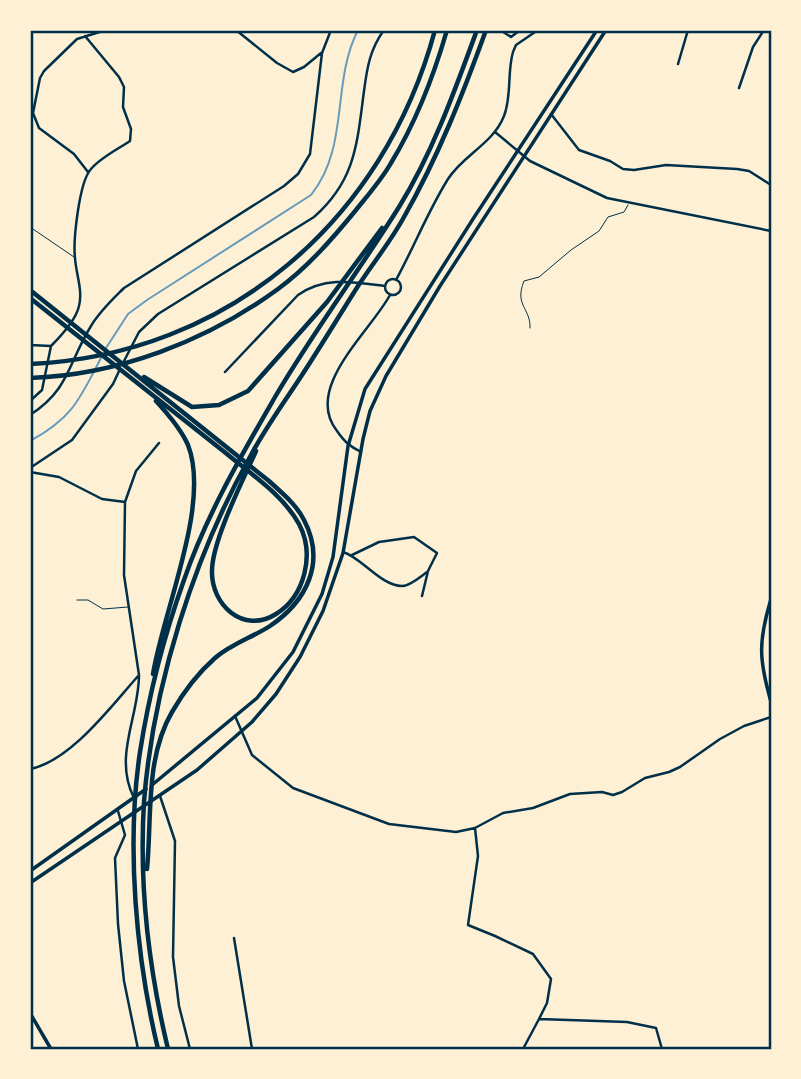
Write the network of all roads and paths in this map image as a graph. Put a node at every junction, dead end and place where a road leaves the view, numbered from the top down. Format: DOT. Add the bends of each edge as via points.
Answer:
graph roads {
  1 [pos="106,30"];
  2 [pos="236,30"];
  3 [pos="331,30"];
  4 [pos="384,30"];
  5 [pos="435,30"];
  6 [pos="447,30"];
  7 [pos="477,30"];
  8 [pos="486,30"];
  9 [pos="500,30"];
  10 [pos="538,30"];
  11 [pos="597,30"];
  12 [pos="606,30"];
  13 [pos="688,30"];
  14 [pos="765,30"];
  15 [pos="518,31"];
  16 [pos="85,36"];
  17 [pos="523,39"];
  18 [pos="322,52"];
  19 [pos="678,64"];
  20 [pos="739,88"];
  21 [pos="551,114"];
  22 [pos="495,132"];
  23 [pos="518,151"];
  24 [pos="524,156"];
  25 [pos="89,172"];
  26 [pos="771,185"];
  27 [pos="629,203"];
  28 [pos="400,206"];
  29 [pos="30,227"];
  30 [pos="771,230"];
  31 [pos="75,258"];
  32 [pos="396,279"];
  33 [pos="385,286"];
  34 [pos="30,290"];
  35 [pos="390,295"];
  36 [pos="30,298"];
  37 [pos="530,328"];
  38 [pos="30,345"];
  39 [pos="51,346"];
  40 [pos="30,365"];
  41 [pos="225,372"];
  42 [pos="30,378"];
  43 [pos="30,401"];
  44 [pos="166,401"];
  45 [pos="30,415"];
  46 [pos="263,434"];
  47 [pos="159,443"];
  48 [pos="348,446"];
  49 [pos="229,452"];
  50 [pos="361,452"];
  51 [pos="30,470"];
  52 [pos="125,502"];
  53 [pos="343,552"];
  54 [pos="352,555"];
  55 [pos="428,572"];
  56 [pos="422,596"];
  57 [pos="771,599"];
  58 [pos="77,600"];
  59 [pos="128,607"];
  60 [pos="139,675"];
  61 [pos="771,702"];
  62 [pos="148,706"];
  63 [pos="235,716"];
  64 [pos="771,717"];
  65 [pos="240,732"];
  66 [pos="153,752"];
  67 [pos="30,769"];
  68 [pos="160,796"];
  69 [pos="134,798"];
  70 [pos="118,811"];
  71 [pos="121,822"];
  72 [pos="475,828"];
  73 [pos="30,871"];
  74 [pos="30,883"];
  75 [pos="145,891"];
  76 [pos="234,938"];
  77 [pos="30,1013"];
  78 [pos="539,1019"];
  79 [pos="51,1049"];
  80 [pos="138,1049"];
  81 [pos="158,1049"];
  82 [pos="168,1049"];
  83 [pos="190,1049"];
  84 [pos="251,1049"];
  85 [pos="523,1049"];
  86 [pos="662,1049"];
  1 -- 16 [label="street"];
  2 -- 18 [label="street" via="293,72"];
  3 -- 18 [label="street"];
  4 -- 51 [label="street" via="370,57 352,162 335,196 314,217 149,321 133,341 113,384 72,440"];
  5 -- 40 [label="highway" via="397,129 335,220 287,267 252,293 189,328 87,359"];
  6 -- 42 [label="highway" via="417,111 390,164 346,223 277,290 203,334 142,358 75,374"];
  7 -- 28 [label="highway" via="451,101"];
  8 -- 46 [label="highway" via="440,149 403,219"];
  9 -- 15 [label="street" via="511,37"];
  10 -- 17 [label="street"];
  11 -- 23 [label="street"];
  12 -- 21 [label="street"];
  13 -- 19 [label="street"];
  14 -- 20 [label="street" via="753,47"];
  15 -- 17 [label="street"];
  16 -- 25 [label="street" via="124,86 122,107 132,134 130,141"];
  16 -- 25 [label="street" via="74,41 41,75 33,113 39,128 74,154"];
  17 -- 22 [label="street" via="513,52 507,108"];
  18 -- 45 [label="street" via="307,163 274,192 124,288 91,326 57,393"];
  21 -- 24 [label="street"];
  21 -- 26 [label="street" via="579,149 623,169 666,164 737,169"];
  22 -- 23 [label="street"];
  22 -- 32 [label="street" via="449,177"];
  23 -- 24 [label="street"];
  23 -- 48 [label="street" via="365,389"];
  24 -- 27 [label="street" via="596,194"];
  24 -- 50 [label="street" via="386,376 370,411"];
  25 -- 31 [label="street" via="80,198"];
  27 -- 30 [label="street"];
  27 -- 37 [label="lane" via="624,212 608,217 599,231 539,278 524,281 521,302"];
  28 -- 44 [label="highway" via="248,391 229,402 202,408"];
  28 -- 62 [label="highway" via="276,394 227,482 184,580"];
  29 -- 31 [label="lane"];
  31 -- 39 [label="street" via="78,311"];
  32 -- 33 [label="street"];
  32 -- 35 [label="street" via="401,291"];
  33 -- 35 [label="street"];
  33 -- 41 [label="street" via="345,281 310,287"];
  34 -- 44 [label="highway"];
  35 -- 48 [label="street" via="339,367 327,394 329,419"];
  36 -- 44 [label="highway"];
  38 -- 39 [label="street"];
  39 -- 43 [label="street" via="42,390"];
  44 -- 49 [label="highway"];
  44 -- 62 [label="highway" via="188,445 194,499"];
  46 -- 49 [label="highway" via="216,547 212,572 225,608 252,620 270,617 286,606 301,584 307,563 305,539 283,501 264,485"];
  46 -- 66 [label="highway" via="223,508 200,565 171,650"];
  47 -- 52 [label="street" via="136,471"];
  48 -- 50 [label="street"];
  48 -- 63 [label="street" via="333,557 322,594 293,652 257,698"];
  49 -- 66 [label="highway" via="291,501 313,544 312,568 297,604 216,657 193,682"];
  50 -- 53 [label="street"];
  51 -- 52 [label="street" via="59,477 102,499"];
  52 -- 59 [label="street" via="123,566"];
  53 -- 54 [label="street"];
  53 -- 65 [label="street" via="323,611 300,657 276,694"];
  54 -- 55 [label="street" via="368,570 399,586"];
  54 -- 55 [label="street" via="379,542 416,538 437,553"];
  55 -- 56 [label="street"];
  57 -- 61 [label="street" via="760,661"];
  58 -- 59 [label="lane" via="88,600 103,609"];
  59 -- 60 [label="street"];
  60 -- 67 [label="street" via="64,752"];
  60 -- 69 [label="street" via="128,734 127,779"];
  62 -- 81 [label="highway" via="134,838 141,953"];
  63 -- 65 [label="street"];
  63 -- 69 [label="street"];
  64 -- 72 [label="street" via="744,726 680,767 645,778 622,792 570,794 503,813"];
  65 -- 68 [label="street"];
  65 -- 72 [label="street" via="252,755 293,788 389,824 456,832"];
  66 -- 75 [label="highway"];
  66 -- 75 [label="highway" via="144,804"];
  68 -- 71 [label="street"];
  68 -- 83 [label="street" via="174,841 173,957"];
  69 -- 70 [label="street"];
  70 -- 71 [label="street"];
  70 -- 73 [label="street"];
  71 -- 74 [label="street"];
  71 -- 80 [label="street" via="125,835 115,858 116,898 124,981"];
  72 -- 78 [label="street" via="478,856 468,925 533,954 551,979"];
  75 -- 82 [label="highway"];
  76 -- 84 [label="street"];
  77 -- 79 [label="street"];
  78 -- 85 [label="street"];
  78 -- 86 [label="street" via="627,1022 656,1028"];
}
